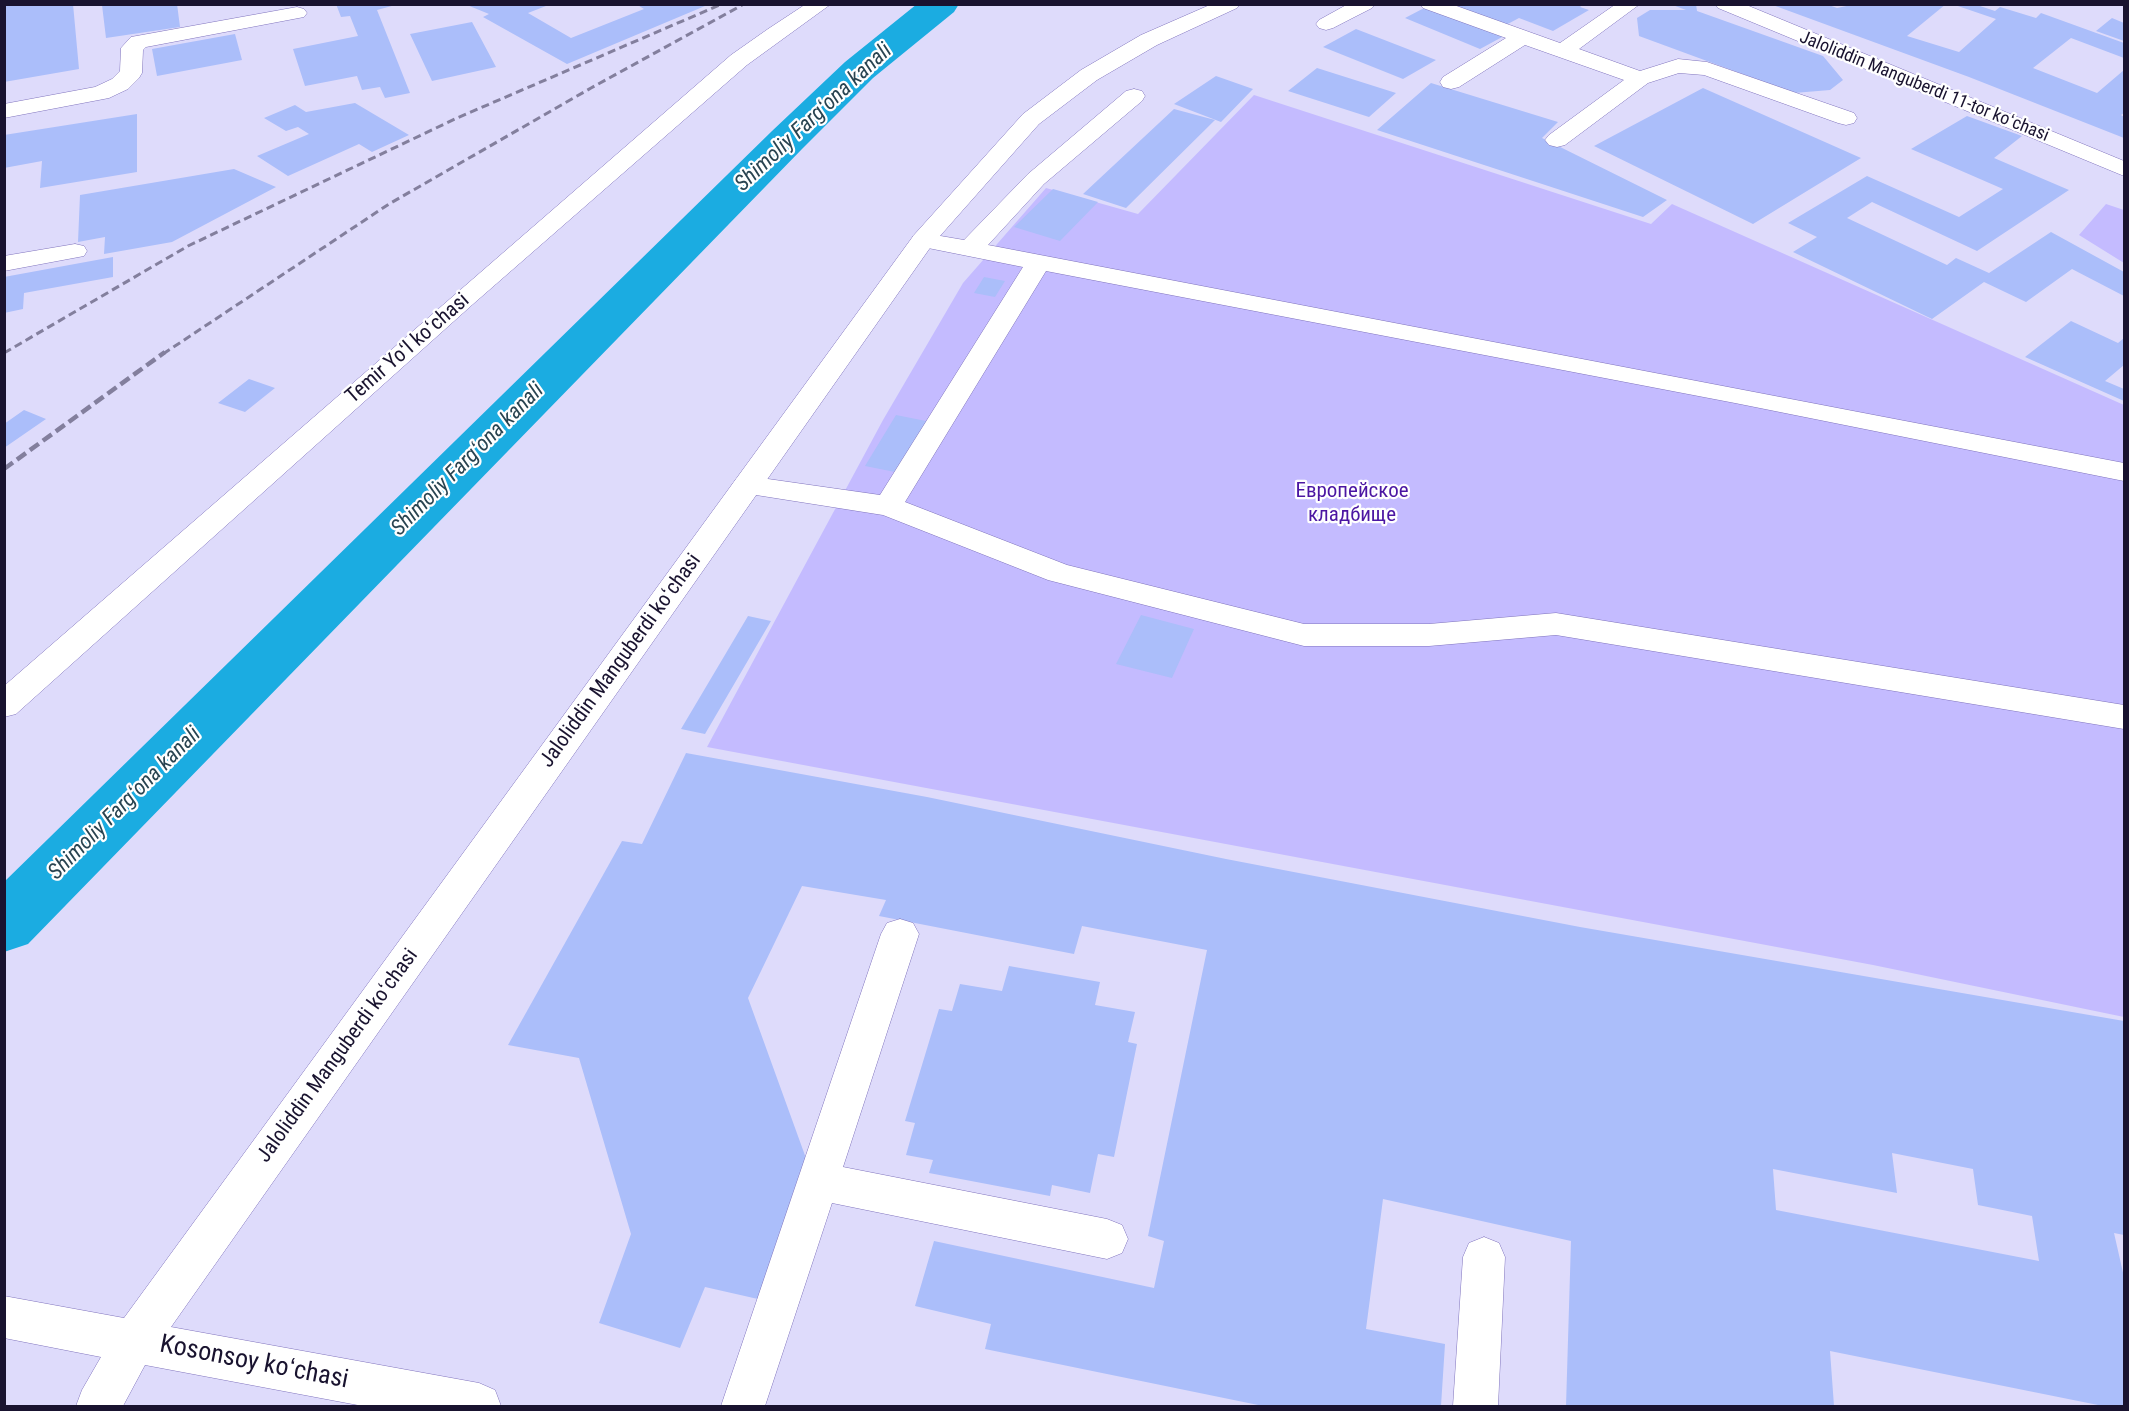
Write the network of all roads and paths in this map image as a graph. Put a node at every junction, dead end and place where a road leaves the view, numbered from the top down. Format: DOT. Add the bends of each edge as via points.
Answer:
graph roads {
  1 [pos="821,4"];
  2 [pos="1230,4"];
  3 [pos="1365,4"];
  4 [pos="1430,4"];
  5 [pos="1630,4"];
  6 [pos="1725,4"];
  7 [pos="297,13"];
  8 [pos="1326,24"];
  9 [pos="1523,37"];
  10 [pos="1562,51"];
  11 [pos="1640,78"];
  12 [pos="1451,82"];
  13 [pos="1134,96"];
  14 [pos="4,111"];
  15 [pos="1846,118"];
  16 [pos="1557,140"];
  17 [pos="2124,169"];
  18 [pos="923,240"];
  19 [pos="969,250"];
  20 [pos="75,251"];
  21 [pos="1038,263"];
  22 [pos="4,264"];
  23 [pos="2124,472"];
  24 [pos="747,485"];
  25 [pos="888,506"];
  26 [pos="4,705"];
  27 [pos="2124,717"];
  28 [pos="900,934"];
  29 [pos="819,1181"];
  30 [pos="1107,1239"];
  31 [pos="1484,1257"];
  32 [pos="4,1317"];
  33 [pos="135,1340"];
  34 [pos="98,1407"];
  35 [pos="479,1407"];
  36 [pos="744,1407"];
  37 [pos="1475,1407"];
  1 -- 26 [label="street, Temir Yoʻl koʻchasi" via="739,60"];
  2 -- 18 [label="street, Jaloliddin Manguberdi koʻchasi" via="1149,40 1089,75 1030,119"];
  3 -- 8 [label="street"];
  4 -- 9 [label="street"];
  5 -- 10 [label="street"];
  6 -- 17 [label="street, Jaloliddin Manguberdi 11-tor koʻchasi"];
  7 -- 14 [label="street" via="139,42 132,48 131,73 120,84 101,93"];
  9 -- 10 [label="street"];
  9 -- 12 [label="street"];
  10 -- 11 [label="street"];
  11 -- 15 [label="street" via="1678,66 1707,69"];
  11 -- 16 [label="street"];
  13 -- 19 [label="street" via="1036,179"];
  18 -- 19 [label="street"];
  18 -- 24 [label="street, Jaloliddin Manguberdi koʻchasi"];
  19 -- 21 [label="street"];
  20 -- 22 [label="street"];
  21 -- 23 [label="street"];
  21 -- 25 [label="street"];
  24 -- 25 [label="street"];
  24 -- 33 [label="street, Jaloliddin Manguberdi koʻchasi"];
  25 -- 27 [label="street" via="1059,573 1304,634 1429,635 1556,624"];
  28 -- 29 [label="street"];
  29 -- 30 [label="street"];
  29 -- 36 [label="street"];
  31 -- 37 [label="street"];
  32 -- 33 [label="street, Kosonsoy koʻchasi"];
  33 -- 34 [label="street, Jaloliddin Manguberdi koʻchasi"];
  33 -- 35 [label="street, Kosonsoy koʻchasi"];
}
